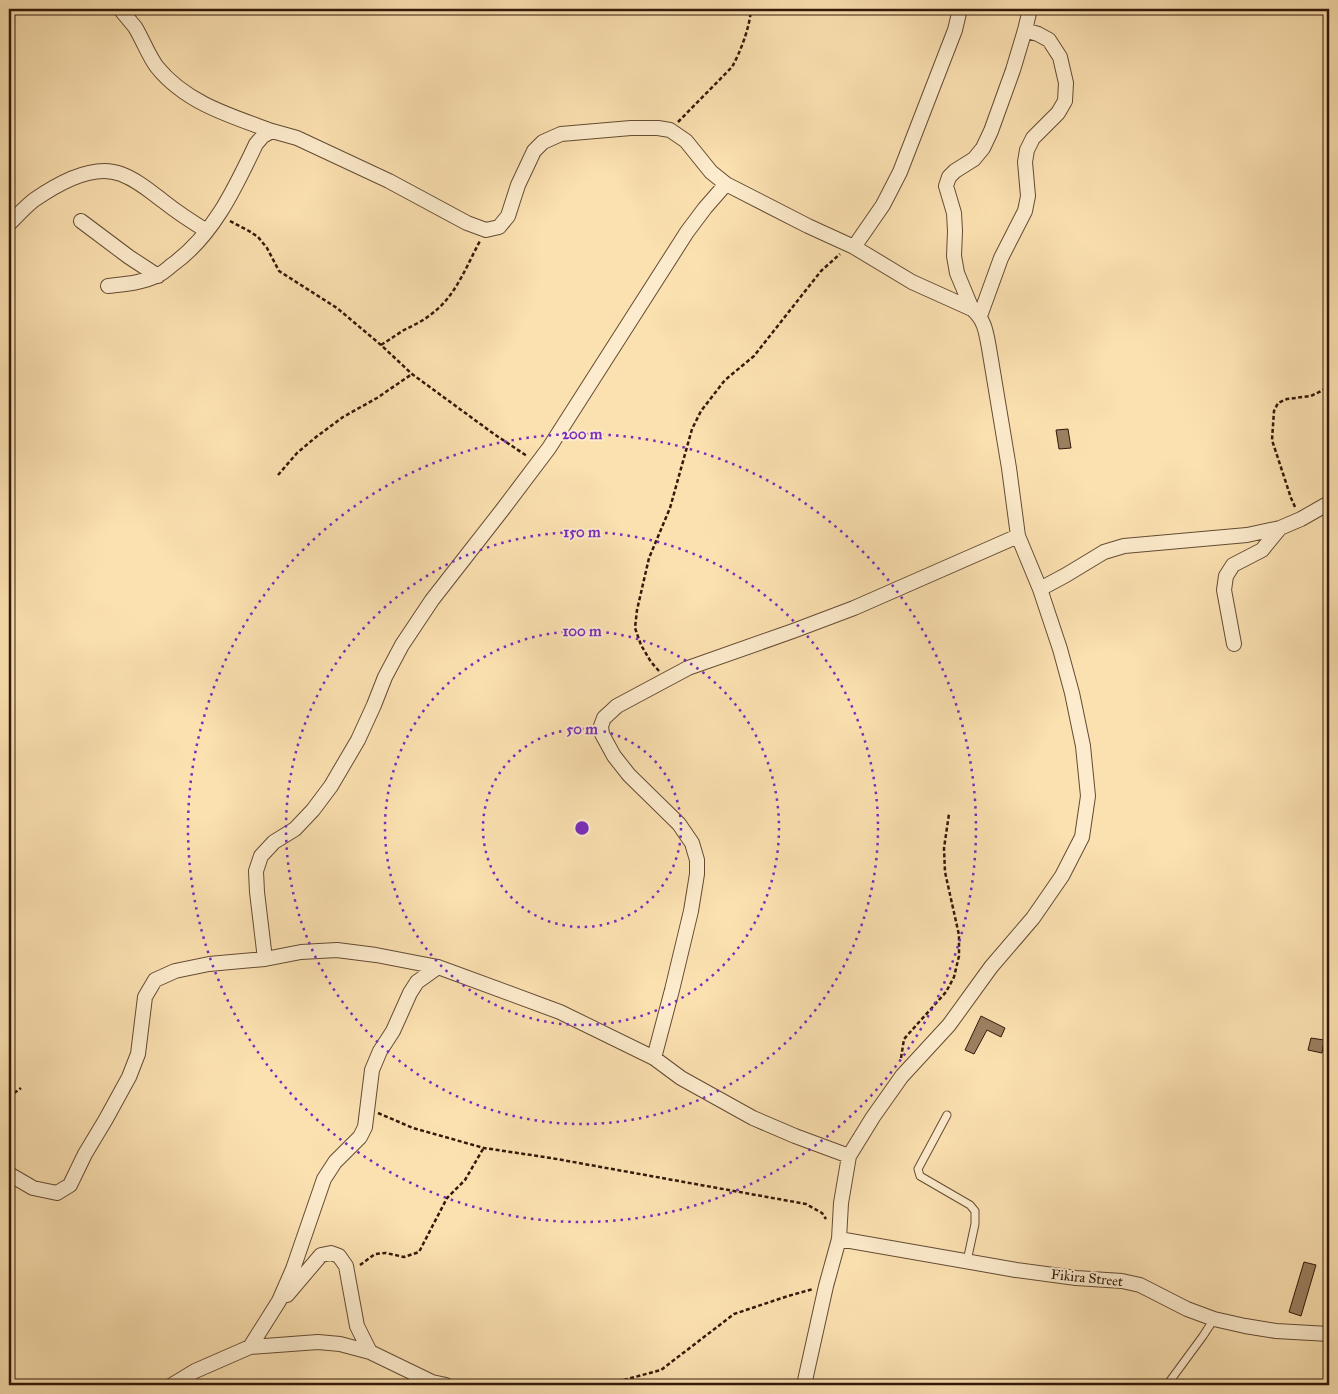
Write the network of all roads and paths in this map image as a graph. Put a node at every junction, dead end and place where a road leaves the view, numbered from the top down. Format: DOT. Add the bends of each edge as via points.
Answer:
graph roads {
  1 [pos="120,9"];
  2 [pos="751,9"];
  3 [pos="960,9"];
  4 [pos="1030,9"];
  5 [pos="1025,30"];
  6 [pos="670,130"];
  7 [pos="272,131"];
  8 [pos="726,184"];
  9 [pos="218,216"];
  10 [pos="82,221"];
  11 [pos="9,224"];
  12 [pos="486,230"];
  13 [pos="207,231"];
  14 [pos="854,247"];
  15 [pos="158,276"];
  16 [pos="108,286"];
  17 [pos="976,312"];
  18 [pos="381,345"];
  19 [pos="412,374"];
  20 [pos="1329,384"];
  21 [pos="538,463"];
  22 [pos="278,475"];
  23 [pos="1329,502"];
  24 [pos="1301,519"];
  25 [pos="1280,528"];
  26 [pos="1018,536"];
  27 [pos="1040,589"];
  28 [pos="1234,644"];
  29 [pos="666,680"];
  30 [pos="949,814"];
  31 [pos="265,958"];
  32 [pos="438,967"];
  33 [pos="654,1058"];
  34 [pos="902,1076"];
  35 [pos="21,1088"];
  36 [pos="9,1097"];
  37 [pos="368,1109"];
  38 [pos="947,1115"];
  39 [pos="484,1148"];
  40 [pos="849,1156"];
  41 [pos="9,1174"];
  42 [pos="827,1220"];
  43 [pos="839,1239"];
  44 [pos="967,1260"];
  45 [pos="348,1277"];
  46 [pos="826,1286"];
  47 [pos="279,1301"];
  48 [pos="1214,1319"];
  49 [pos="1329,1334"];
  50 [pos="250,1347"];
  51 [pos="370,1352"];
  52 [pos="172,1385"];
  53 [pos="446,1385"];
  54 [pos="536,1385"];
  55 [pos="544,1385"];
  56 [pos="605,1385"];
  57 [pos="804,1385"];
  58 [pos="1167,1385"];
  1 -- 7 [label="street" via="157,66 177,88 199,102"];
  2 -- 6 [label="path" via="738,56 732,66"];
  3 -- 14 [label="street" via="955,30 900,172 883,205"];
  4 -- 5 [label="street"];
  5 -- 17 [label="street" via="983,148 974,159 955,170 946,186 954,213 957,273"];
  5 -- 17 [label="street" via="1049,40 1060,57 1066,83 1065,101 1058,113 1033,138 1027,150 1024,162 1028,196 1025,211"];
  6 -- 8 [label="street" via="686,141 711,172"];
  6 -- 12 [label="street" via="631,128 561,134 543,142 534,151 508,216 499,228"];
  7 -- 9 [label="street" via="256,144"];
  7 -- 12 [label="street" via="297,138"];
  8 -- 14 [label="street"];
  8 -- 21 [label="street" via="687,232"];
  9 -- 13 [label="street"];
  9 -- 18 [label="path" via="258,237 280,271 337,308"];
  10 -- 15 [label="street"];
  11 -- 13 [label="street" via="32,201 58,185 87,172 106,170 139,183"];
  12 -- 18 [label="path" via="444,303 425,319"];
  13 -- 15 [label="street" via="182,258"];
  14 -- 17 [label="street" via="912,282"];
  14 -- 29 [label="path" via="837,256 821,271 754,356 725,380 701,411 692,429 670,508 649,558 635,628 641,646"];
  15 -- 16 [label="street" via="134,284"];
  17 -- 26 [label="street" via="986,331"];
  18 -- 19 [label="path"];
  19 -- 21 [label="path"];
  19 -- 22 [label="path" via="316,437"];
  20 -- 24 [label="path" via="1311,396 1278,403 1274,411 1272,440"];
  21 -- 31 [label="street" via="432,600 402,645 358,740 331,786 295,829 274,842 261,856 256,871"];
  23 -- 24 [label="street"];
  24 -- 25 [label="street"];
  25 -- 27 [label="street" via="1247,535 1124,546 1104,552"];
  25 -- 28 [label="street" via="1262,550 1233,565 1226,576 1224,590"];
  26 -- 27 [label="street"];
  26 -- 29 [label="street" via="854,608 688,668"];
  27 -- 34 [label="street" via="1060,649 1083,746 1088,796 1082,837 1062,876 1033,918 949,1025"];
  29 -- 33 [label="street" via="617,706 604,718 601,726 614,756 679,824 692,843 697,860 691,911"];
  30 -- 34 [label="path" via="944,848 945,872 959,935 959,956 946,992 904,1039 900,1064"];
  31 -- 32 [label="street" via="337,950"];
  31 -- 41 [label="street" via="175,970 155,980 145,997 138,1054 129,1077 70,1185 58,1193 33,1188"];
  32 -- 33 [label="street" via="560,1012"];
  32 -- 37 [label="street" via="418,982 410,993 380,1051 372,1070"];
  33 -- 40 [label="street" via="681,1078 753,1118"];
  34 -- 40 [label="street"];
  35 -- 36 [label="path"];
  37 -- 39 [label="path" via="413,1128"];
  37 -- 47 [label="street" via="360,1137 324,1178"];
  38 -- 44 [label="lane" via="918,1169 920,1176 970,1205 975,1212 976,1224"];
  39 -- 42 [label="path" via="806,1204"];
  39 -- 45 [label="path" via="465,1180 447,1198 419,1252 404,1258 386,1253 374,1254"];
  40 -- 43 [label="street"];
  43 -- 44 [label="street, Fikira Street"];
  43 -- 46 [label="street"];
  44 -- 48 [label="street, Fikira Street" via="1016,1270 1140,1285"];
  45 -- 47 [label="street" via="346,1266 338,1256 331,1253 321,1255"];
  45 -- 51 [label="street" via="357,1326"];
  46 -- 56 [label="path" via="734,1314 661,1370"];
  46 -- 57 [label="street"];
  47 -- 50 [label="street"];
  48 -- 49 [label="street, Fikira Street" via="1245,1326"];
  48 -- 58 [label="lane"];
  50 -- 51 [label="street" via="318,1342"];
  50 -- 52 [label="street" via="195,1371"];
  51 -- 53 [label="street" via="432,1382"];
  54 -- 55 [label="path"];
}
